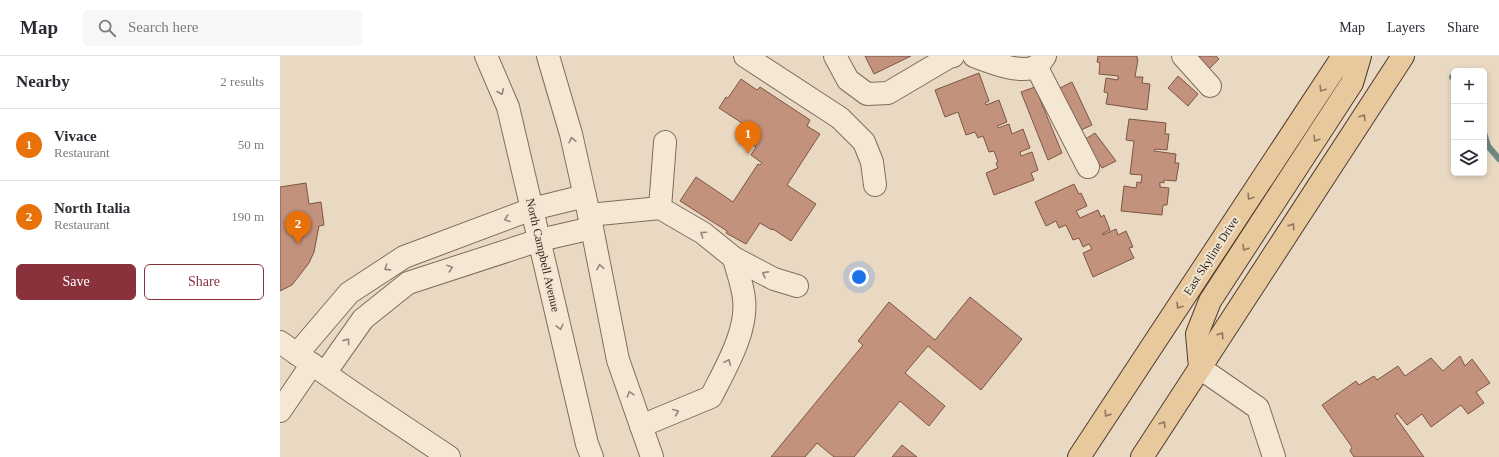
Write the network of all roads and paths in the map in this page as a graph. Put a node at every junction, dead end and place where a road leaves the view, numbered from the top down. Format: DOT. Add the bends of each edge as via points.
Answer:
graph roads {
  1 [pos="486,56"];
  2 [pos="548,56"];
  3 [pos="744,56"];
  4 [pos="835,56"];
  5 [pos="953,56"];
  6 [pos="974,56"];
  7 [pos="1183,56"];
  8 [pos="1343,56"];
  9 [pos="1360,56"];
  10 [pos="1403,56"];
  11 [pos="1041,61"];
  12 [pos="1210,86"];
  13 [pos="665,142"];
  14 [pos="1088,167"];
  15 [pos="875,185"];
  16 [pos="660,208"];
  17 [pos="532,209"];
  18 [pos="588,213"];
  19 [pos="540,240"];
  20 [pos="734,258"];
  21 [pos="797,286"];
  22 [pos="303,358"];
  23 [pos="1200,368"];
  24 [pos="280,411"];
  25 [pos="640,426"];
  26 [pos="449,457"];
  27 [pos="592,457"];
  28 [pos="652,457"];
  29 [pos="1079,457"];
  30 [pos="1142,457"];
  31 [pos="1274,457"];
  1 -- 17 [label="street, North Campbell Avenue, one-way" via="508,107"];
  18 -- 2 [label="street, one-way" via="571,134"];
  3 -- 15 [label="street" via="840,118 864,142 872,162"];
  4 -- 5 [label="street" via="848,80 867,94 888,93"];
  6 -- 11 [label="street" via="1002,66 1021,69"];
  7 -- 12 [label="street"];
  8 -- 29 [label="main road, East Skyline Drive, one-way"];
  9 -- 23 [label="main road, one-way" via="1352,83 1210,302 1197,334"];
  23 -- 10 [label="main road, one-way"];
  11 -- 14 [label="street"];
  13 -- 16 [label="street"];
  16 -- 18 [label="street"];
  20 -- 16 [label="street, one-way" via="703,233"];
  17 -- 18 [label="street"];
  17 -- 19 [label="street, North Campbell Avenue"];
  17 -- 22 [label="street, one-way" via="404,257 349,293"];
  18 -- 19 [label="street"];
  25 -- 18 [label="street, one-way" via="618,360"];
  22 -- 19 [label="street, one-way" via="363,319 408,283"];
  19 -- 27 [label="street, North Campbell Avenue, one-way"];
  21 -- 20 [label="street, one-way" via="774,279"];
  25 -- 20 [label="street, one-way" via="711,397 743,327 744,300"];
  22 -- 24 [label="street"];
  22 -- 26 [label="street"];
  30 -- 23 [label="main road, one-way"];
  23 -- 31 [label="street" via="1258,408"];
  25 -- 28 [label="street"];
}
